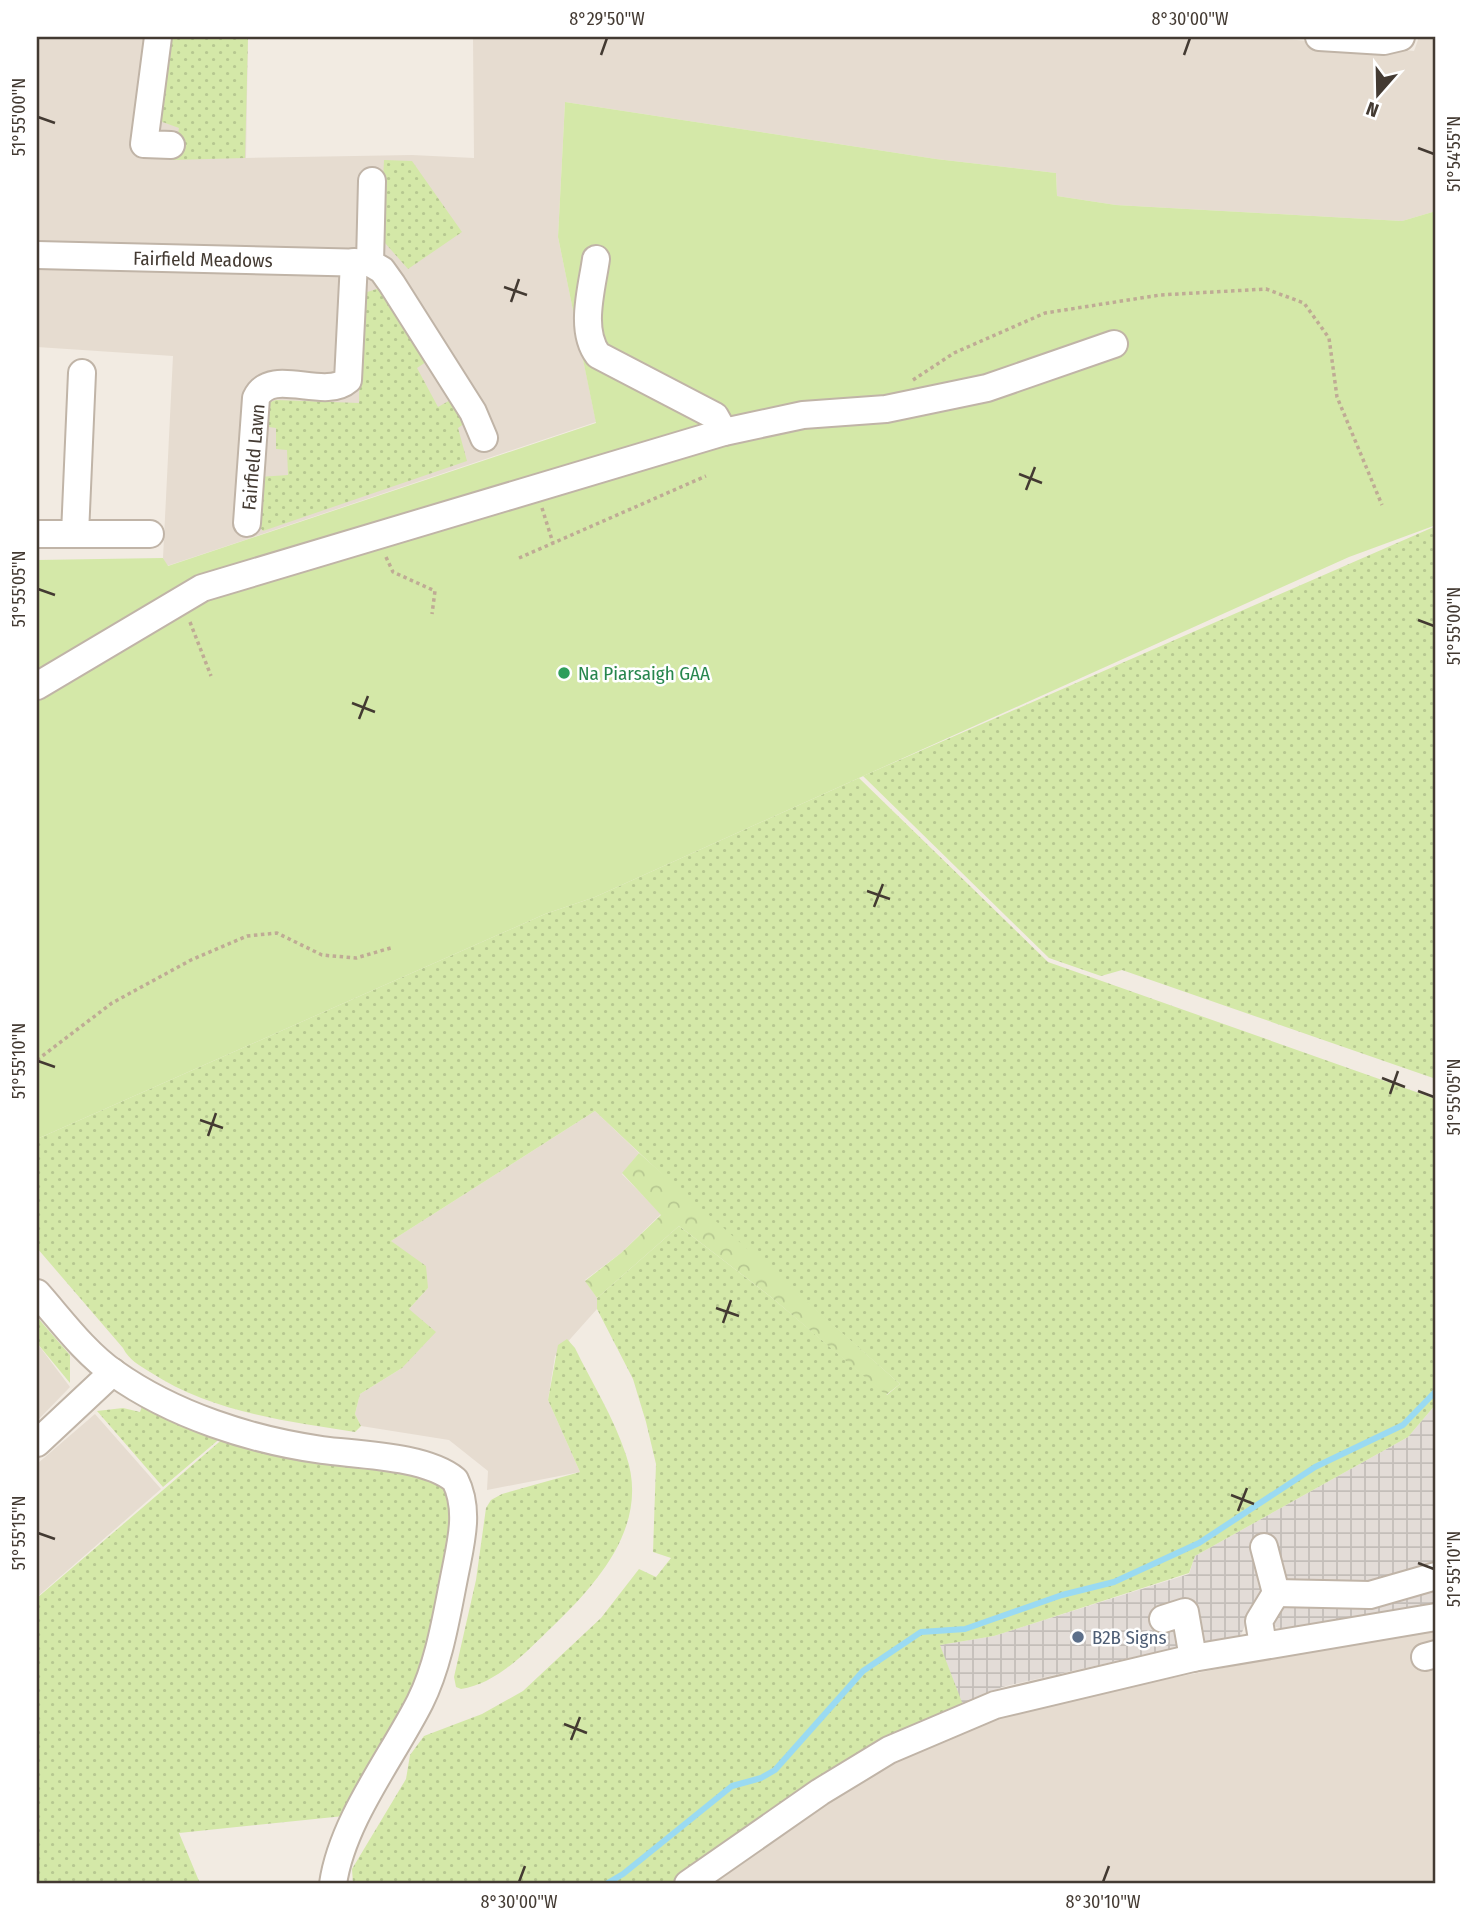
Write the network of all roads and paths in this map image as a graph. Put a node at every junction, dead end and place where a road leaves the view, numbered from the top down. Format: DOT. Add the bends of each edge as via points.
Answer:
graph roads {
  1 [pos="159,37"];
  2 [pos="1319,37"];
  3 [pos="1401,37"];
  4 [pos="171,145"];
  5 [pos="372,181"];
  6 [pos="37,255"];
  7 [pos="596,260"];
  8 [pos="362,263"];
  9 [pos="1114,344"];
  10 [pos="82,373"];
  11 [pos="910,384"];
  12 [pos="724,432"];
  13 [pos="484,438"];
  14 [pos="706,476"];
  15 [pos="536,490"];
  16 [pos="1382,505"];
  17 [pos="247,523"];
  18 [pos="37,534"];
  19 [pos="75,534"];
  20 [pos="150,534"];
  21 [pos="376,537"];
  22 [pos="553,543"];
  23 [pos="519,558"];
  24 [pos="181,600"];
  25 [pos="432,614"];
  26 [pos="211,676"];
  27 [pos="37,686"];
  28 [pos="394,947"];
  29 [pos="37,1060"];
  30 [pos="37,1293"];
  31 [pos="113,1372"];
  32 [pos="37,1443"];
  33 [pos="1264,1547"];
  34 [pos="1436,1576"];
  35 [pos="1276,1593"];
  36 [pos="1436,1617"];
  37 [pos="1163,1619"];
  38 [pos="1264,1645"];
  39 [pos="1193,1658"];
  40 [pos="333,1884"];
  41 [pos="688,1884"];
  1 -- 4 [label="street" via="144,144"];
  2 -- 3 [label="street" via="1366,41"];
  5 -- 8 [label="street, Fairfield Lawn"];
  6 -- 8 [label="street, Fairfield Meadows"];
  7 -- 12 [label="street" via="588,331 592,347 598,355 715,416"];
  8 -- 13 [label="street" via="382,270 392,284 473,412"];
  8 -- 17 [label="street, Fairfield Lawn" via="348,380 335,387 271,385 259,391 262,458"];
  9 -- 12 [label="street" via="987,388 886,409 803,415"];
  10 -- 19 [label="street" via="68,433"];
  11 -- 16 [label="path" via="954,353 1045,313 1160,295 1266,289 1304,303 1329,338 1337,397"];
  12 -- 15 [label="street"];
  14 -- 22 [label="path"];
  15 -- 21 [label="street"];
  15 -- 22 [label="path"];
  18 -- 19 [label="street"];
  19 -- 20 [label="street"];
  21 -- 24 [label="street" via="202,587"];
  21 -- 25 [label="path" via="393,572 435,591"];
  22 -- 23 [label="path"];
  24 -- 26 [label="path"];
  24 -- 27 [label="street"];
  28 -- 29 [label="path" via="356,958 322,955 276,933 247,936 112,1003"];
  30 -- 31 [label="street"];
  31 -- 32 [label="street"];
  31 -- 40 [label="street" via="149,1395 200,1417 304,1447 430,1465 456,1479 465,1509 445,1621 428,1677 351,1826 336,1862"];
  33 -- 35 [label="street"];
  34 -- 35 [label="street" via="1370,1595"];
  35 -- 38 [label="street" via="1259,1621"];
  36 -- 38 [label="street"];
  37 -- 39 [label="street" via="1185,1612"];
  38 -- 39 [label="street"];
  39 -- 41 [label="street" via="995,1705 889,1749"];
}
